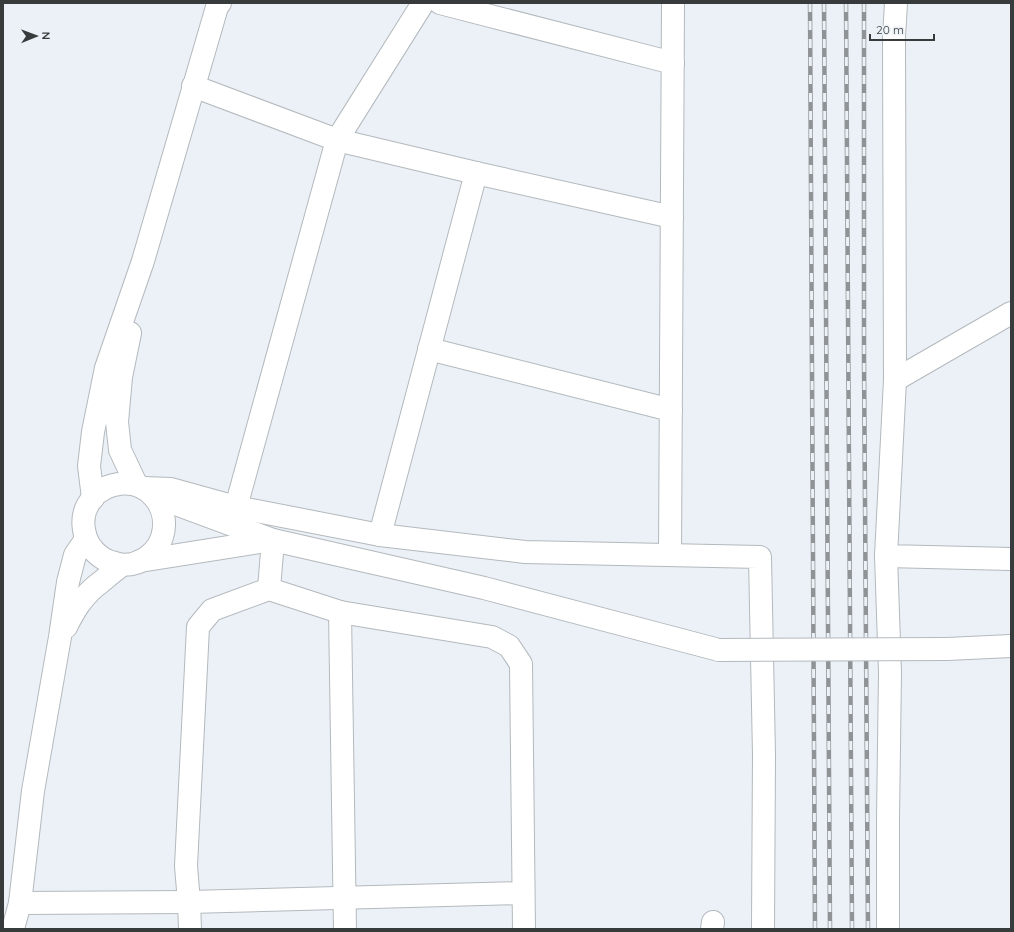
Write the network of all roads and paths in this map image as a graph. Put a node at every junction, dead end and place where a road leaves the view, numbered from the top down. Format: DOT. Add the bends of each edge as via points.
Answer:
graph roads {
  1 [pos="423,3"];
  2 [pos="440,3"];
  3 [pos="673,3"];
  4 [pos="896,3"];
  5 [pos="212,4"];
  6 [pos="673,63"];
  7 [pos="193,86"];
  8 [pos="337,140"];
  9 [pos="476,173"];
  10 [pos="672,218"];
  11 [pos="143,261"];
  12 [pos="1011,313"];
  13 [pos="429,350"];
  14 [pos="895,380"];
  15 [pos="671,410"];
  16 [pos="144,489"];
  17 [pos="92,498"];
  18 [pos="236,507"];
  19 [pos="380,535"];
  20 [pos="86,539"];
  21 [pos="273,540"];
  22 [pos="670,555"];
  23 [pos="886,556"];
  24 [pos="1011,559"];
  25 [pos="132,563"];
  26 [pos="269,589"];
  27 [pos="340,612"];
  28 [pos="60,637"];
  29 [pos="1011,646"];
  30 [pos="524,893"];
  31 [pos="345,898"];
  32 [pos="189,902"];
  33 [pos="20,903"];
  34 [pos="13,929"];
  35 [pos="190,929"];
  36 [pos="346,929"];
  37 [pos="524,929"];
  38 [pos="763,929"];
  39 [pos="888,929"];
  1 -- 8 [label="street"];
  2 -- 6 [label="street"];
  3 -- 6 [label="street"];
  4 -- 14 [label="street"];
  5 -- 7 [label="street"];
  6 -- 10 [label="street"];
  7 -- 8 [label="street"];
  7 -- 11 [label="street"];
  8 -- 9 [label="street"];
  8 -- 18 [label="street"];
  9 -- 10 [label="street"];
  9 -- 13 [label="street"];
  10 -- 15 [label="street"];
  11 -- 16 [label="street" via="121,377 117,422 120,450"];
  11 -- 17 [label="street" via="106,368 89,466"];
  12 -- 14 [label="street"];
  13 -- 15 [label="street"];
  13 -- 19 [label="street"];
  14 -- 23 [label="street"];
  15 -- 22 [label="street"];
  16 -- 17 [label="street" via="124,483 112,485"];
  16 -- 18 [label="street" via="172,489"];
  16 -- 21 [label="street"];
  16 -- 25 [label="street" via="160,506 165,527 157,548 149,556"];
  17 -- 20 [label="street" via="84,517"];
  18 -- 19 [label="street"];
  19 -- 22 [label="street" via="525,552"];
  20 -- 25 [label="street" via="101,558 112,563"];
  20 -- 28 [label="street" via="75,555 68,582"];
  21 -- 25 [label="street"];
  21 -- 26 [label="street"];
  21 -- 29 [label="street, bridge" via="484,588 719,650 947,649"];
  22 -- 38 [label="street" via="760,557 764,755"];
  23 -- 24 [label="street"];
  23 -- 39 [label="street" via="890,672"];
  25 -- 28 [label="street" via="100,582 80,603"];
  26 -- 27 [label="street"];
  26 -- 32 [label="street" via="212,610 198,626 186,866"];
  27 -- 30 [label="street" via="492,637 509,646 521,664"];
  27 -- 31 [label="street"];
  28 -- 33 [label="street" via="33,791"];
  30 -- 31 [label="street"];
  30 -- 37 [label="street"];
  31 -- 32 [label="street"];
  31 -- 36 [label="street"];
  32 -- 33 [label="street"];
  32 -- 35 [label="street"];
  33 -- 34 [label="street"];
}
